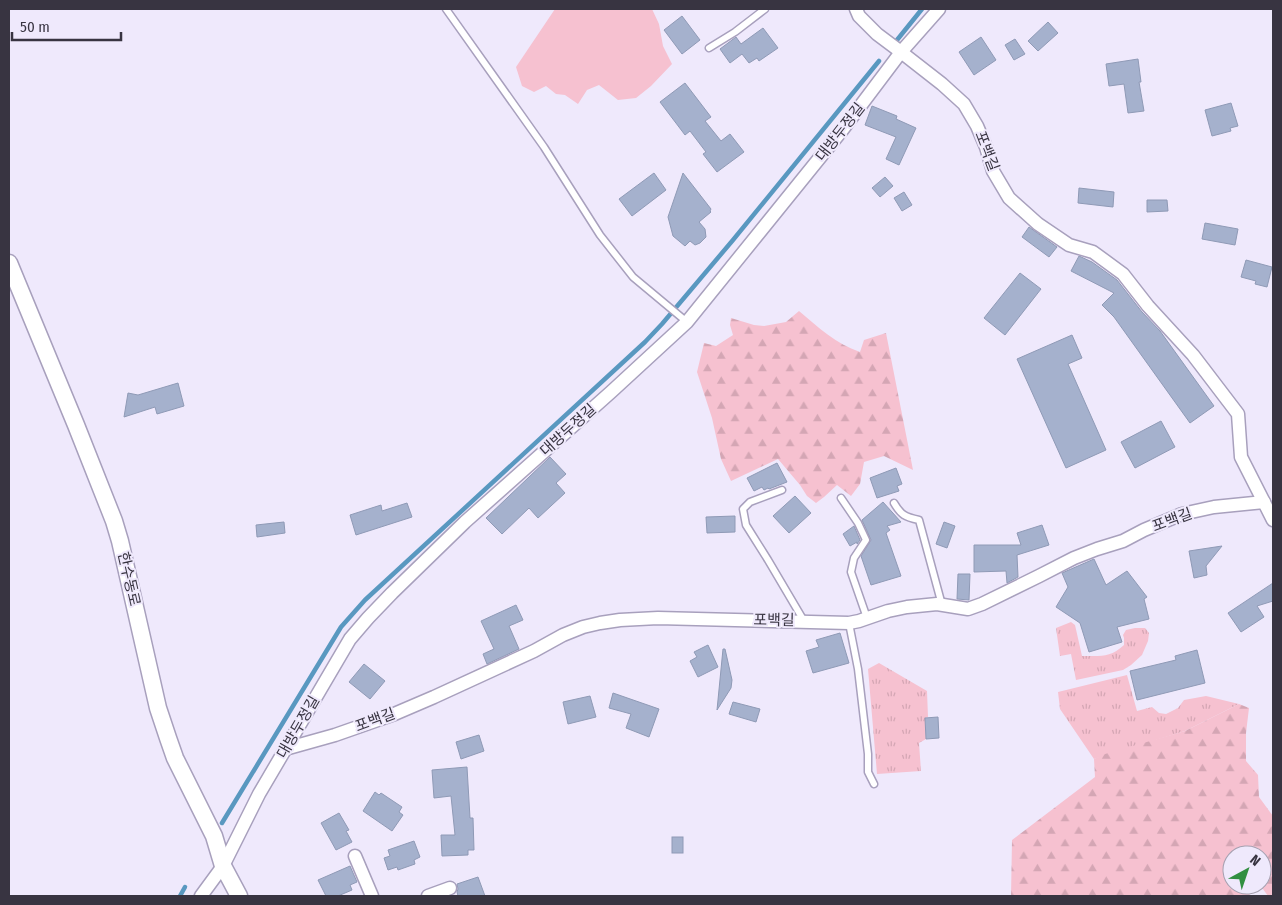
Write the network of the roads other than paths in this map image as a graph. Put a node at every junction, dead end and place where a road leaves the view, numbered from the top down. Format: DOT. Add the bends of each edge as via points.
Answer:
graph roads {
  1 [pos="446,9"];
  2 [pos="765,9"];
  3 [pos="856,9"];
  4 [pos="939,9"];
  5 [pos="710,48"];
  6 [pos="901,52"];
  7 [pos="9,263"];
  8 [pos="683,318"];
  9 [pos="782,490"];
  10 [pos="840,498"];
  11 [pos="1264,502"];
  12 [pos="894,503"];
  13 [pos="1273,520"];
  14 [pos="942,605"];
  15 [pos="867,618"];
  16 [pos="804,621"];
  17 [pos="849,622"];
  18 [pos="285,750"];
  19 [pos="874,784"];
  20 [pos="355,856"];
  21 [pos="223,866"];
  22 [pos="450,888"];
  23 [pos="201,896"];
  24 [pos="240,896"];
  25 [pos="372,896"];
  26 [pos="428,896"];
  1 -- 8 [label="lane" via="544,147 600,235 634,277"];
  2 -- 5 [label="lane"];
  3 -- 6 [label="street, 포백길" via="876,34"];
  4 -- 6 [label="street, 대방두정길"];
  6 -- 8 [label="street, 대방두정길" via="843,129"];
  6 -- 11 [label="street, 포백길" via="964,104 977,126 993,171 1009,198 1038,224 1069,245 1093,252 1123,274 1193,355 1238,414 1241,457"];
  7 -- 21 [label="street, 한수동로" via="114,521 158,708 176,758 214,836"];
  8 -- 18 [label="street, 대방두정길" via="611,392 465,522 368,618 334,664"];
  9 -- 16 [label="lane" via="750,502 743,509 746,525"];
  10 -- 15 [label="lane" via="866,540 854,558 851,572"];
  11 -- 13 [label="street, 포백길"];
  11 -- 14 [label="street, 포백길" via="1182,514 1123,541 1074,558 982,604 968,608"];
  12 -- 14 [label="lane" via="907,517 918,520"];
  14 -- 15 [label="street, 포백길" via="888,611"];
  15 -- 17 [label="street, 포백길"];
  16 -- 17 [label="street, 포백길"];
  16 -- 18 [label="street, 포백길" via="658,618 600,623 563,635 518,659 392,715"];
  17 -- 19 [label="lane" via="858,669 868,772"];
  18 -- 21 [label="street, 대방두정길"];
  20 -- 25 [label="street"];
  21 -- 23 [label="street, 대방두정길"];
  21 -- 24 [label="street, 한수동로"];
  22 -- 26 [label="street"];
}
